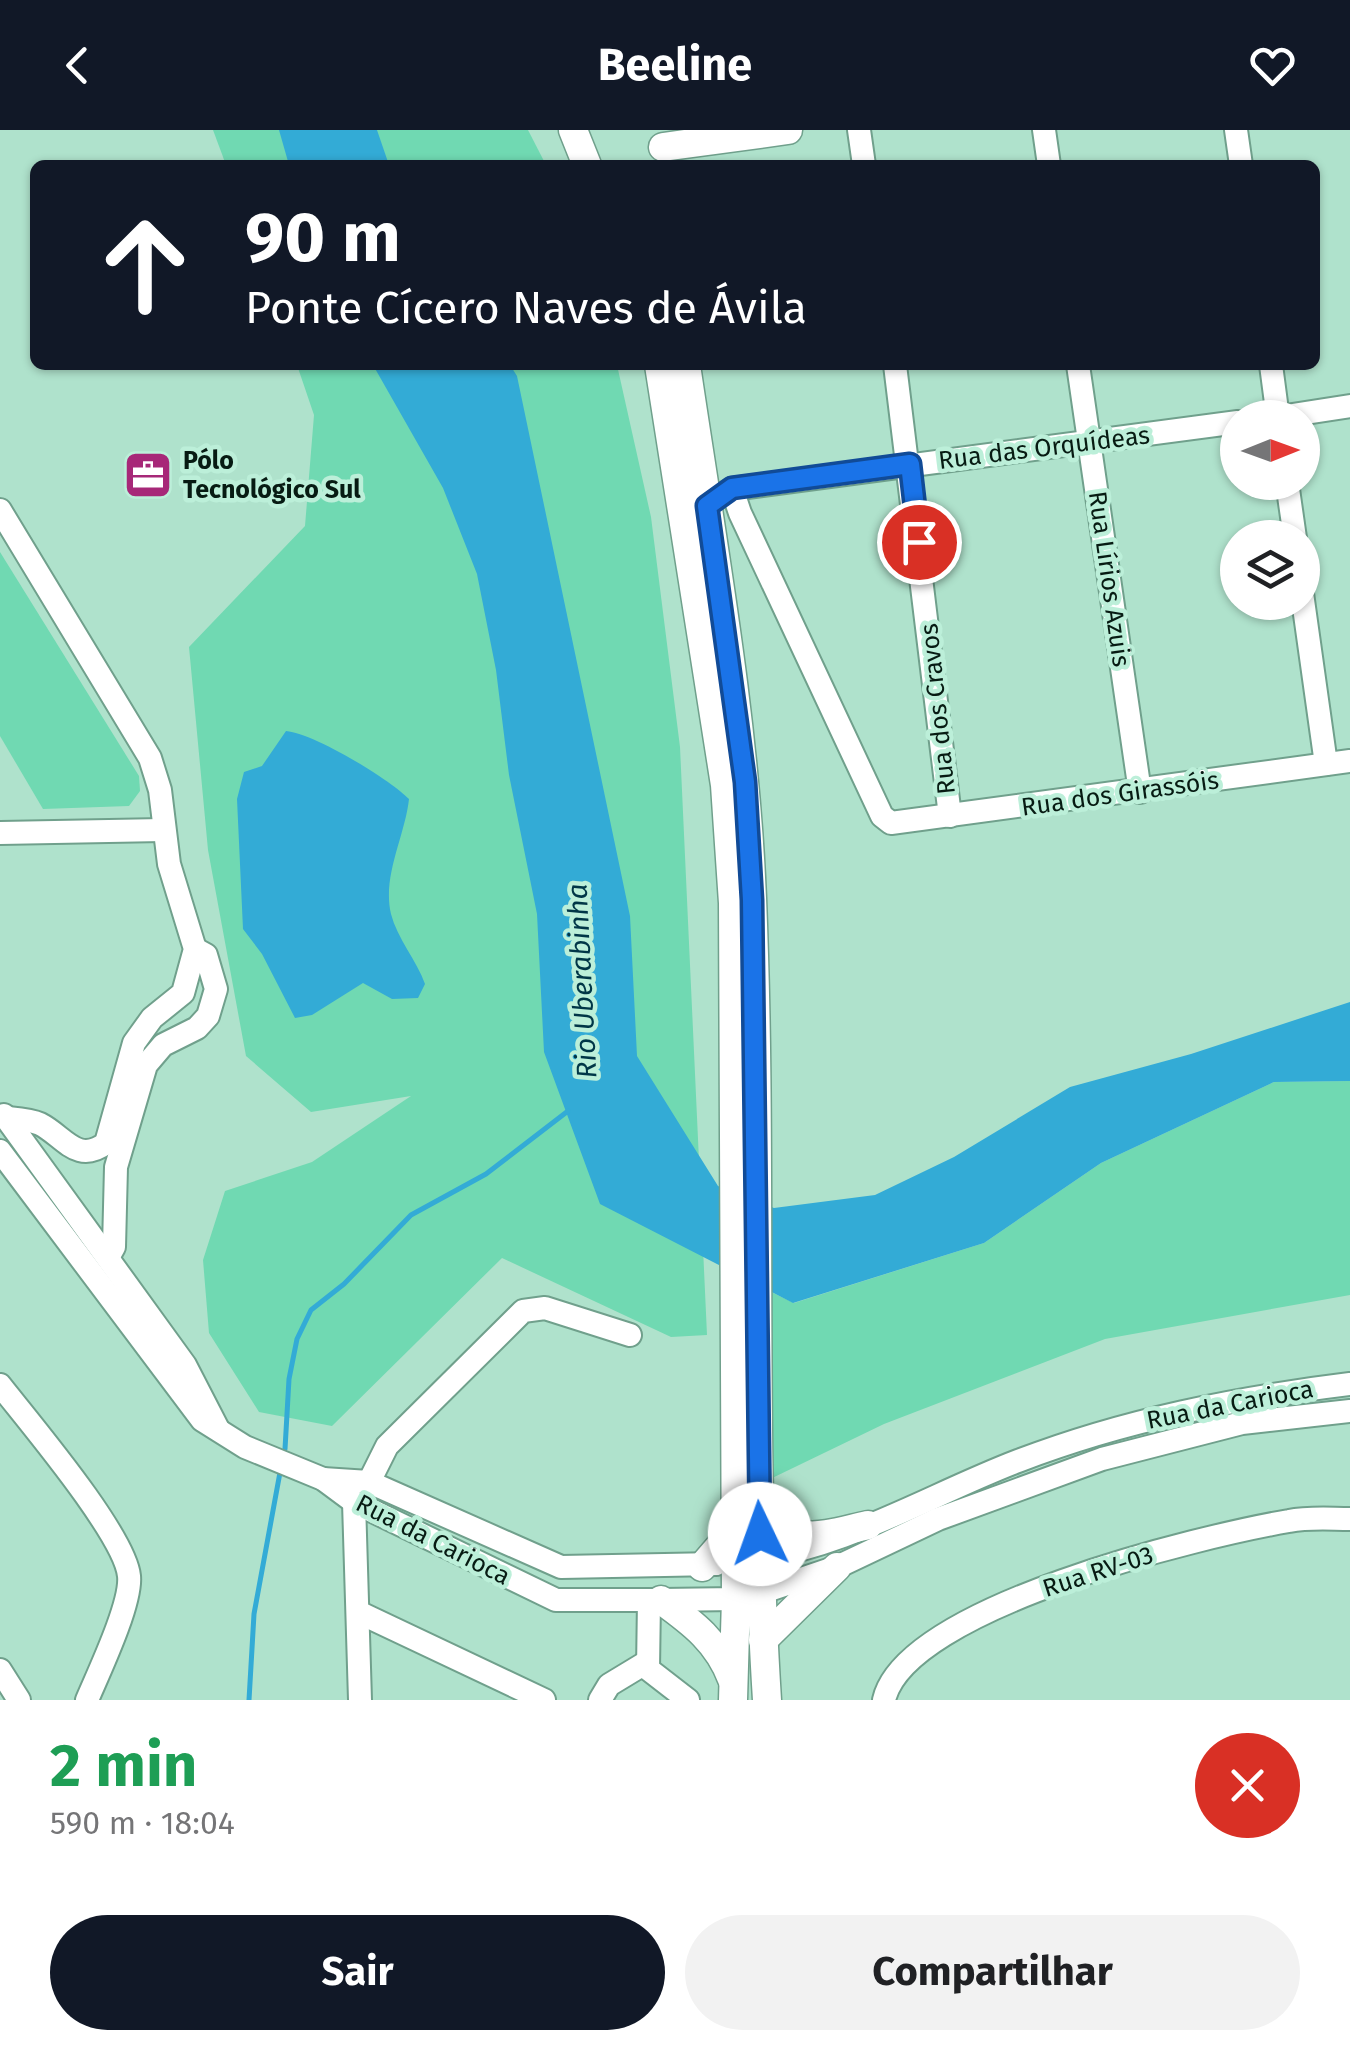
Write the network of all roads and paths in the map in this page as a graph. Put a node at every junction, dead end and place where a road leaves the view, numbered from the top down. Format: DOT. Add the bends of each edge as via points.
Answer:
graph roads {
  1 [pos="573,130"];
  2 [pos="584,130"];
  3 [pos="788,130"];
  4 [pos="859,130"];
  5 [pos="1044,130"];
  6 [pos="1236,130"];
  7 [pos="661,151"];
  8 [pos="586,160"];
  9 [pos="587,160"];
  10 [pos="863,160"];
  11 [pos="1048,160"];
  12 [pos="1241,160"];
  13 [pos="661,370"];
  14 [pos="687,370"];
  15 [pos="896,370"];
  16 [pos="1079,370"];
  17 [pos="1271,370"];
  18 [pos="1274,400"];
  19 [pos="1350,406"];
  20 [pos="1320,410"];
  21 [pos="1220,425"];
  22 [pos="1089,443"];
  23 [pos="910,464"];
  24 [pos="732,488"];
  25 [pos="707,506"];
  26 [pos="0,510"];
  27 [pos="1306,620"];
  28 [pos="1350,761"];
  29 [pos="1326,764"];
  30 [pos="1140,792"];
  31 [pos="950,816"];
  32 [pos="163,830"];
  33 [pos="0,832"];
  34 [pos="195,949"];
  35 [pos="125,1107"];
  36 [pos="4,1114"];
  37 [pos="0,1150"];
  38 [pos="744,1173"];
  39 [pos="109,1256"];
  40 [pos="630,1335"];
  41 [pos="1350,1384"];
  42 [pos="0,1385"];
  43 [pos="1350,1411"];
  44 [pos="218,1429"];
  45 [pos="319,1477"];
  46 [pos="369,1482"];
  47 [pos="354,1502"];
  48 [pos="746,1510"];
  49 [pos="1350,1518"];
  50 [pos="868,1525"];
  51 [pos="481,1533"];
  52 [pos="528,1555"];
  53 [pos="473,1560"];
  54 [pos="748,1560"];
  55 [pos="702,1567"];
  56 [pos="838,1567"];
  57 [pos="520,1583"];
  58 [pos="750,1596"];
  59 [pos="655,1600"];
  60 [pos="358,1612"];
  61 [pos="763,1640"];
  62 [pos="648,1662"];
  63 [pos="0,1670"];
  64 [pos="733,1691"];
  65 [pos="19,1700"];
  66 [pos="87,1700"];
  67 [pos="360,1700"];
  68 [pos="544,1700"];
  69 [pos="600,1700"];
  70 [pos="688,1700"];
  71 [pos="767,1700"];
  72 [pos="884,1700"];
  1 -- 8 [label="main road"];
  2 -- 9 [label="main road"];
  3 -- 7 [label="main road"];
  4 -- 10 [label="street"];
  5 -- 11 [label="street"];
  6 -- 12 [label="street"];
  13 -- 38 [label="main road" via="725,784"];
  14 -- 25 [label="main road"];
  15 -- 23 [label="street, Rua dos Cravos"];
  16 -- 22 [label="street, Rua Lírios Azuis"];
  17 -- 18 [label="street"];
  19 -- 20 [label="street"];
  21 -- 22 [label="street, Rua das Orquídeas"];
  22 -- 23 [label="street, Rua das Orquídeas"];
  22 -- 30 [label="street, Rua Lírios Azuis"];
  23 -- 24 [label="street, Rua das Orquídeas"];
  23 -- 31 [label="street, Rua dos Cravos"];
  24 -- 25 [label="street, Rua das Orquídeas"];
  24 -- 31 [label="street, Rua dos Girassóis" via="882,816 891,823"];
  25 -- 38 [label="main road" via="745,782 752,900"];
  26 -- 32 [label="street" via="150,758"];
  27 -- 29 [label="street"];
  28 -- 29 [label="street, Rua dos Girassóis"];
  29 -- 30 [label="street, Rua dos Girassóis"];
  30 -- 31 [label="street, Rua dos Girassóis"];
  32 -- 33 [label="street"];
  32 -- 34 [label="street"];
  34 -- 35 [label="street" via="182,994 138,1034"];
  34 -- 35 [label="street" via="206,954 215,980 213,1008 197,1028 151,1057"];
  35 -- 36 [label="street" via="109,1138 90,1152 70,1148 39,1123"];
  35 -- 39 [label="street"];
  36 -- 39 [label="street"];
  37 -- 44 [label="street" via="186,1402"];
  38 -- 48 [label="main road"];
  39 -- 44 [label="street" via="185,1365"];
  40 -- 46 [label="street" via="545,1308 523,1311 386,1446"];
  41 -- 50 [label="street, Rua da Carioca" via="1230,1402 1098,1433"];
  42 -- 66 [label="street" via="106,1528 130,1578"];
  43 -- 56 [label="street, Rua da Carioca" via="1242,1423 1102,1459 938,1520"];
  44 -- 45 [label="street"];
  45 -- 46 [label="street, Rua da Carioca"];
  45 -- 47 [label="street, Rua da Carioca"];
  46 -- 51 [label="street, Rua da Carioca"];
  47 -- 53 [label="street, Rua da Carioca"];
  47 -- 60 [label="street"];
  48 -- 50 [label="main road" via="793,1535"];
  48 -- 54 [label="main road"];
  48 -- 55 [label="main road"];
  49 -- 72 [label="street, Rua RV-03" via="1294,1520 1174,1546 998,1605 941,1633 900,1666"];
  50 -- 54 [label="street, Rua da Carioca" via="805,1550"];
  51 -- 52 [label="street, Rua da Carioca"];
  51 -- 53 [label="street" via="484,1549"];
  52 -- 55 [label="street, Rua da Carioca" via="561,1567"];
  52 -- 57 [label="street" via="518,1567"];
  53 -- 57 [label="street, Rua da Carioca"];
  54 -- 55 [label="street, Rua da Carioca"];
  54 -- 58 [label="main road"];
  56 -- 58 [label="street, Rua da Carioca"];
  56 -- 61 [label="main road"];
  57 -- 59 [label="street, Rua da Carioca" via="556,1600"];
  58 -- 59 [label="street, Rua da Carioca"];
  58 -- 61 [label="main road"];
  58 -- 64 [label="main road"];
  59 -- 62 [label="street"];
  59 -- 64 [label="main road" via="696,1625 723,1654"];
  60 -- 67 [label="street"];
  60 -- 68 [label="street"];
  61 -- 71 [label="main road"];
  62 -- 69 [label="street" via="609,1685"];
  62 -- 70 [label="street" via="658,1680"];
  63 -- 65 [label="street"];
}
